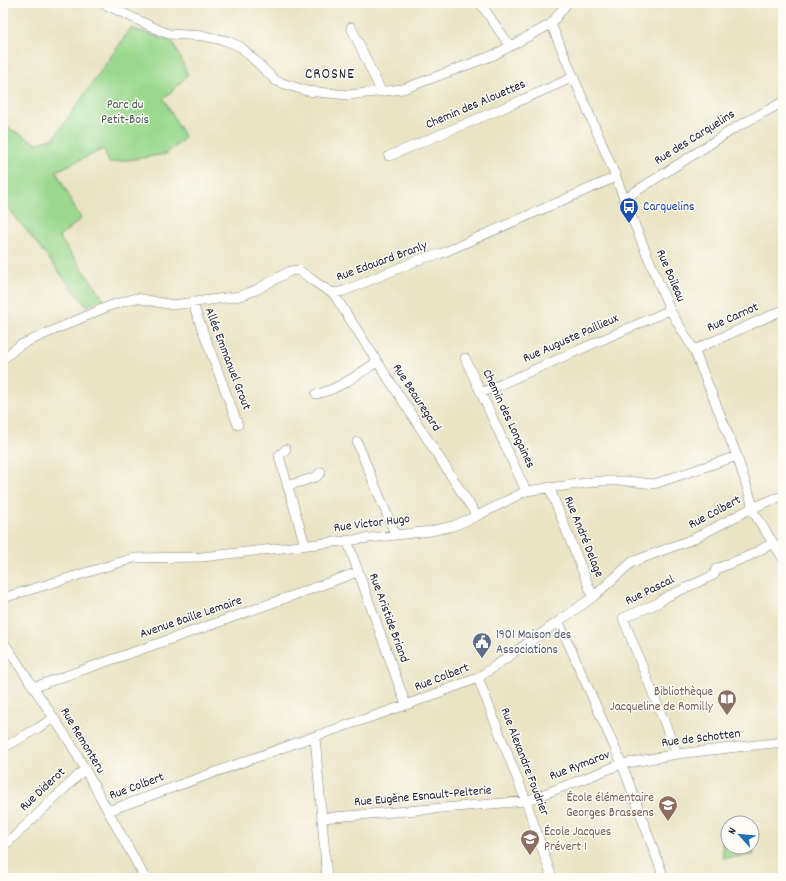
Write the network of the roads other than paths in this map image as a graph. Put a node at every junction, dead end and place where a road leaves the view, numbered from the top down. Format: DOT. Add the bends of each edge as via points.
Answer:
graph roads {
  1 [pos="480,3"];
  2 [pos="567,3"];
  3 [pos="105,4"];
  4 [pos="551,24"];
  5 [pos="352,27"];
  6 [pos="510,46"];
  7 [pos="574,77"];
  8 [pos="381,92"];
  9 [pos="783,102"];
  10 [pos="389,156"];
  11 [pos="616,177"];
  12 [pos="624,199"];
  13 [pos="333,293"];
  14 [pos="192,302"];
  15 [pos="670,310"];
  16 [pos="783,310"];
  17 [pos="694,350"];
  18 [pos="465,358"];
  19 [pos="3,359"];
  20 [pos="377,362"];
  21 [pos="481,392"];
  22 [pos="316,394"];
  23 [pos="238,425"];
  24 [pos="357,442"];
  25 [pos="286,449"];
  26 [pos="737,456"];
  27 [pos="321,472"];
  28 [pos="287,486"];
  29 [pos="549,487"];
  30 [pos="526,491"];
  31 [pos="783,496"];
  32 [pos="752,508"];
  33 [pos="477,516"];
  34 [pos="395,534"];
  35 [pos="347,540"];
  36 [pos="773,543"];
  37 [pos="305,545"];
  38 [pos="783,558"];
  39 [pos="358,572"];
  40 [pos="593,597"];
  41 [pos="3,598"];
  42 [pos="558,622"];
  43 [pos="3,641"];
  44 [pos="478,678"];
  45 [pos="34,687"];
  46 [pos="406,705"];
  47 [pos="54,718"];
  48 [pos="315,737"];
  49 [pos="783,742"];
  50 [pos="3,748"];
  51 [pos="677,754"];
  52 [pos="622,764"];
  53 [pos="84,770"];
  54 [pos="526,801"];
  55 [pos="108,811"];
  56 [pos="322,818"];
  57 [pos="3,847"];
  58 [pos="145,878"];
  59 [pos="327,878"];
  60 [pos="552,878"];
  61 [pos="664,878"];
  1 -- 6 [label="street"];
  2 -- 4 [label="street"];
  3 -- 8 [label="street" via="169,34 204,36 241,47 276,81 307,92 348,95"];
  4 -- 6 [label="street"];
  4 -- 7 [label="street, Rue Boileau"];
  5 -- 8 [label="street"];
  6 -- 8 [label="street" via="494,55 403,89"];
  7 -- 10 [label="street, Chemin des Alouettes"];
  7 -- 11 [label="street, Rue Boileau"];
  9 -- 12 [label="street, Rue des Carquelins" via="735,128"];
  11 -- 12 [label="street, Rue Boileau"];
  11 -- 13 [label="street, Rue Edouard Branly" via="440,254 423,258 344,291"];
  12 -- 15 [label="street, Rue Boileau"];
  13 -- 14 [label="street, Rue Edouard Branly" via="298,270 290,271 240,296"];
  13 -- 20 [label="street, Rue Beauregard"];
  14 -- 19 [label="street, Rue Edouard Branly" via="173,305 136,298 109,306 20,345"];
  14 -- 23 [label="street, Allée Emmanuel Grout"];
  15 -- 17 [label="street, Rue Boileau"];
  15 -- 21 [label="street, Rue Auguste Paillieux"];
  16 -- 17 [label="street, Rue Carnot"];
  17 -- 26 [label="street, Rue Boileau"];
  18 -- 21 [label="street, Chemin des Longaines"];
  20 -- 22 [label="street" via="351,379 324,393"];
  20 -- 33 [label="street, Rue Beauregard"];
  21 -- 30 [label="street, Chemin des Longaines"];
  24 -- 34 [label="street"];
  25 -- 28 [label="street" via="279,456"];
  26 -- 29 [label="street, Rue Victor Hugo" via="654,484 601,481"];
  26 -- 32 [label="street, Rue Boileau"];
  27 -- 28 [label="street" via="316,477"];
  28 -- 37 [label="street"];
  29 -- 30 [label="street, Rue Victor Hugo"];
  29 -- 40 [label="street, Rue André Delage"];
  30 -- 33 [label="street, Rue Victor Hugo"];
  31 -- 32 [label="street, Rue Colbert"];
  32 -- 36 [label="street, Rue Boileau"];
  32 -- 40 [label="street, Rue Colbert" via="693,539 632,562"];
  33 -- 34 [label="street, Rue Victor Hugo" via="453,526"];
  34 -- 35 [label="street, Rue Victor Hugo"];
  35 -- 37 [label="street, Rue Victor Hugo"];
  35 -- 39 [label="street, Rue Aristide Briand"];
  36 -- 38 [label="street, Rue Boileau"];
  36 -- 51 [label="street, Rue Pascal" via="716,569 714,576 624,618"];
  37 -- 41 [label="street, Rue Victor Hugo" via="202,557 134,558"];
  39 -- 45 [label="street, Avenue Baille Lemaire"];
  39 -- 46 [label="street, Rue Aristide Briand"];
  40 -- 42 [label="street, Rue Colbert"];
  42 -- 44 [label="street, Rue Colbert"];
  42 -- 52 [label="street"];
  43 -- 45 [label="street, Rue Remonteru"];
  44 -- 46 [label="street, Rue Colbert"];
  44 -- 54 [label="street, Rue Alexandre Foudrier"];
  45 -- 47 [label="street, Rue Remonteru"];
  46 -- 48 [label="street, Rue Colbert"];
  47 -- 50 [label="street"];
  47 -- 53 [label="street, Rue Remonteru"];
  48 -- 55 [label="street, Rue Colbert"];
  48 -- 56 [label="street"];
  49 -- 51 [label="street, Rue de Schotten"];
  51 -- 52 [label="street, Rue de Schotten"];
  52 -- 54 [label="street, Rue Rymarov"];
  52 -- 61 [label="street"];
  53 -- 55 [label="street, Rue Remonteru"];
  53 -- 57 [label="street, Rue Diderot"];
  54 -- 56 [label="street, Rue Eugène Esnault-Pelterie"];
  54 -- 60 [label="street, Rue Alexandre Foudrier"];
  55 -- 58 [label="street, Rue Remonteru"];
  56 -- 59 [label="street"];
}
